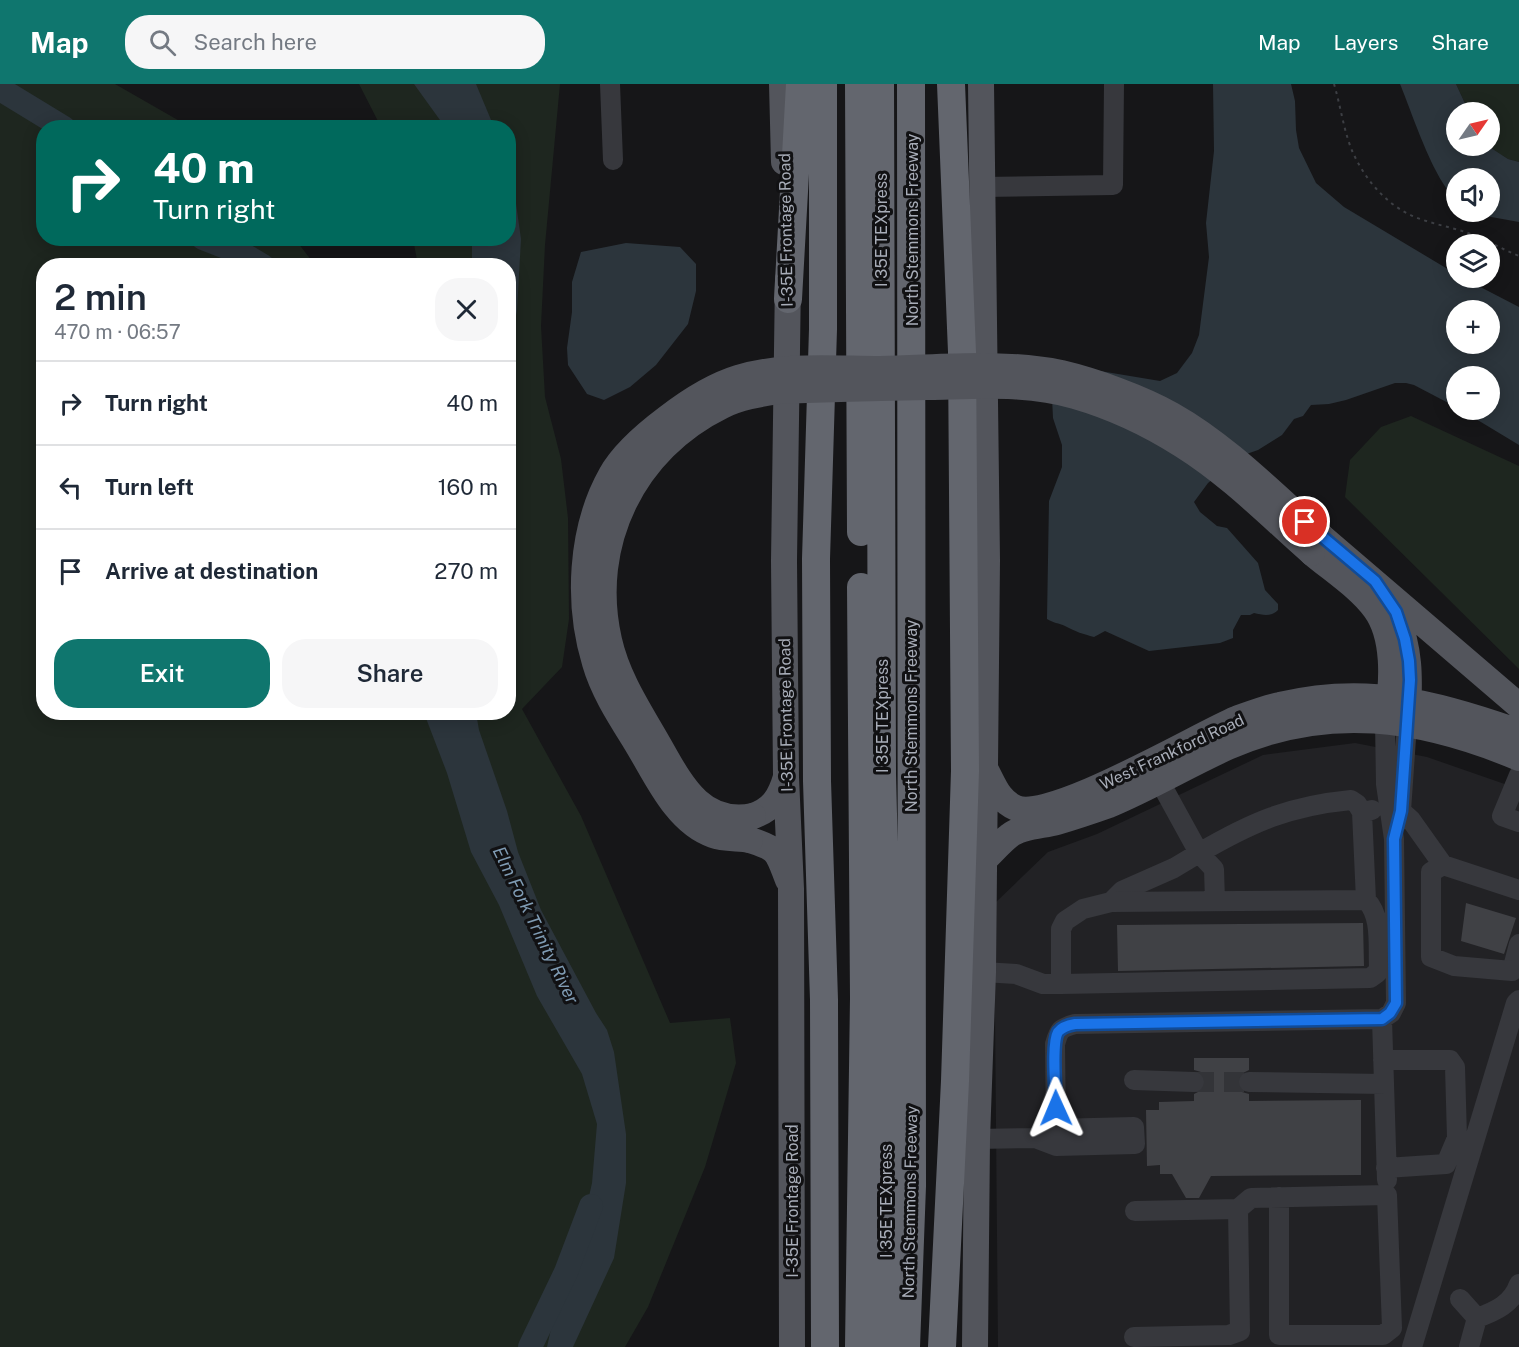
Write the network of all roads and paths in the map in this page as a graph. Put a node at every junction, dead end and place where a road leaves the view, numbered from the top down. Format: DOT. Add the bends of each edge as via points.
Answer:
graph roads {
  1 [pos="610,84"];
  2 [pos="782,84"];
  3 [pos="859,84"];
  4 [pos="880,84"];
  5 [pos="911,84"];
  6 [pos="951,84"];
  7 [pos="981,84"];
  8 [pos="1114,84"];
  9 [pos="1334,84"];
  10 [pos="816,89"];
  11 [pos="613,159"];
  12 [pos="982,187"];
  13 [pos="1519,256"];
  14 [pos="788,299"];
  15 [pos="1317,545"];
  16 [pos="975,561"];
  17 [pos="871,572"];
  18 [pos="1375,581"];
  19 [pos="1387,636"];
  20 [pos="1345,697"];
  21 [pos="1519,706"];
  22 [pos="1398,711"];
  23 [pos="1519,732"];
  24 [pos="1519,758"];
  25 [pos="872,770"];
  26 [pos="975,771"];
  27 [pos="1155,772"];
  28 [pos="1519,775"];
  29 [pos="786,777"];
  30 [pos="1395,808"];
  31 [pos="1362,812"];
  32 [pos="1519,822"];
  33 [pos="751,828"];
  34 [pos="1199,853"];
  35 [pos="983,861"];
  36 [pos="1443,866"];
  37 [pos="791,889"];
  38 [pos="1519,890"];
  39 [pos="1366,900"];
  40 [pos="1215,901"];
  41 [pos="1111,902"];
  42 [pos="1519,944"];
  43 [pos="982,972"];
  44 [pos="1516,974"];
  45 [pos="1061,984"];
  46 [pos="1519,1000"];
  47 [pos="1382,1019"];
  48 [pos="1383,1060"];
  49 [pos="1134,1080"];
  50 [pos="1194,1082"];
  51 [pos="1249,1082"];
  52 [pos="1384,1084"];
  53 [pos="1056,1129"];
  54 [pos="1035,1138"];
  55 [pos="977,1139"];
  56 [pos="1386,1168"];
  57 [pos="1387,1195"];
  58 [pos="1279,1197"];
  59 [pos="1238,1209"];
  60 [pos="1135,1211"];
  61 [pos="1519,1284"];
  62 [pos="1460,1299"];
  63 [pos="1477,1318"];
  64 [pos="1134,1337"];
  65 [pos="792,1347"];
  66 [pos="825,1347"];
  67 [pos="859,1347"];
  68 [pos="885,1347"];
  69 [pos="906,1347"];
  70 [pos="942,1347"];
  71 [pos="975,1347"];
  72 [pos="1412,1347"];
  73 [pos="1469,1347"];
  1 -- 11 [label="lane"];
  2 -- 14 [label="main road, I-35E Frontage Road"];
  3 -- 17 [label="highway"];
  4 -- 17 [label="highway, I 35E TEXpress" via="882,325"];
  5 -- 69 [label="highway, North Stemmons Freeway" via="912,1186"];
  6 -- 16 [label="highway"];
  7 -- 12 [label="main road"];
  8 -- 12 [label="lane" via="1113,185"];
  9 -- 13 [label="path" via="1349,143 1386,199 1416,217 1467,232"];
  10 -- 14 [label="highway"];
  10 -- 66 [label="highway" via="823,329 816,559"];
  12 -- 16 [label="main road"];
  14 -- 29 [label="main road, I-35E Frontage Road"];
  15 -- 18 [label="main road"];
  15 -- 19 [label="main road" via="1375,609"];
  15 -- 33 [label="main road, bridge" via="1219,447 1174,416 1146,402 1061,374 1010,367 776,370 711,389 655,427 611,474 589,532 583,598 595,665 627,728 676,808 691,824 714,836"];
  16 -- 26 [label="highway"];
  17 -- 25 [label="highway, I 35E TEXpress"];
  18 -- 21 [label="main road"];
  18 -- 22 [label="main road" via="1396,612 1409,661"];
  19 -- 20 [label="main road" via="1385,658 1378,673"];
  19 -- 22 [label="main road"];
  20 -- 22 [label="main road, West Frankford Road" via="1363,695"];
  20 -- 27 [label="main road, West Frankford Road" via="1280,705 1238,718"];
  22 -- 23 [label="main road, West Frankford Road" via="1473,716"];
  22 -- 24 [label="main road, West Frankford Road"];
  22 -- 27 [label="main road, West Frankford Road" via="1284,728"];
  22 -- 30 [label="lane"];
  25 -- 67 [label="highway"];
  25 -- 68 [label="highway, I 35E TEXpress" via="887,975"];
  26 -- 27 [label="main road, West Frankford Road" via="1001,799 1018,809 1063,803"];
  26 -- 35 [label="main road"];
  26 -- 70 [label="highway"];
  27 -- 34 [label="lane"];
  27 -- 35 [label="main road, West Frankford Road" via="1108,805 1010,834"];
  28 -- 32 [label="lane" via="1502,816"];
  29 -- 33 [label="main road" via="777,801"];
  29 -- 37 [label="main road, I-35E Frontage Road"];
  30 -- 31 [label="lane"];
  30 -- 36 [label="lane" via="1412,820"];
  30 -- 47 [label="lane" via="1396,1003"];
  31 -- 34 [label="lane" via="1351,800 1304,807 1240,829"];
  31 -- 39 [label="lane"];
  33 -- 37 [label="main road" via="777,854"];
  34 -- 40 [label="lane" via="1214,868"];
  34 -- 41 [label="lane" via="1122,891"];
  35 -- 43 [label="main road"];
  36 -- 38 [label="lane"];
  36 -- 44 [label="lane" via="1431,872 1431,957 1454,966"];
  37 -- 65 [label="main road, I-35E Frontage Road"];
  39 -- 40 [label="lane"];
  39 -- 45 [label="lane" via="1376,915 1377,925 1379,967 1370,978"];
  40 -- 41 [label="lane"];
  41 -- 45 [label="lane" via="1083,909 1065,921 1061,929"];
  42 -- 44 [label="lane"];
  43 -- 45 [label="lane"];
  43 -- 55 [label="main road"];
  46 -- 72 [label="lane"];
  47 -- 48 [label="lane"];
  47 -- 53 [label="lane" via="1066,1026 1059,1031 1055,1044"];
  48 -- 52 [label="lane"];
  48 -- 56 [label="lane" via="1450,1060 1455,1067 1457,1138 1446,1164"];
  49 -- 50 [label="lane"];
  51 -- 52 [label="lane"];
  52 -- 56 [label="lane"];
  53 -- 54 [label="lane"];
  53 -- 54 [label="lane" via="1134,1136 1056,1146"];
  54 -- 55 [label="lane"];
  55 -- 71 [label="main road"];
  56 -- 57 [label="lane"];
  57 -- 58 [label="lane"];
  57 -- 58 [label="lane" via="1392,1328 1383,1335 1279,1335"];
  58 -- 59 [label="lane" via="1251,1198"];
  59 -- 60 [label="lane"];
  59 -- 64 [label="lane" via="1240,1331 1229,1335"];
  61 -- 63 [label="lane" via="1515,1296 1497,1310"];
  62 -- 63 [label="lane"];
  63 -- 73 [label="lane"];
}
